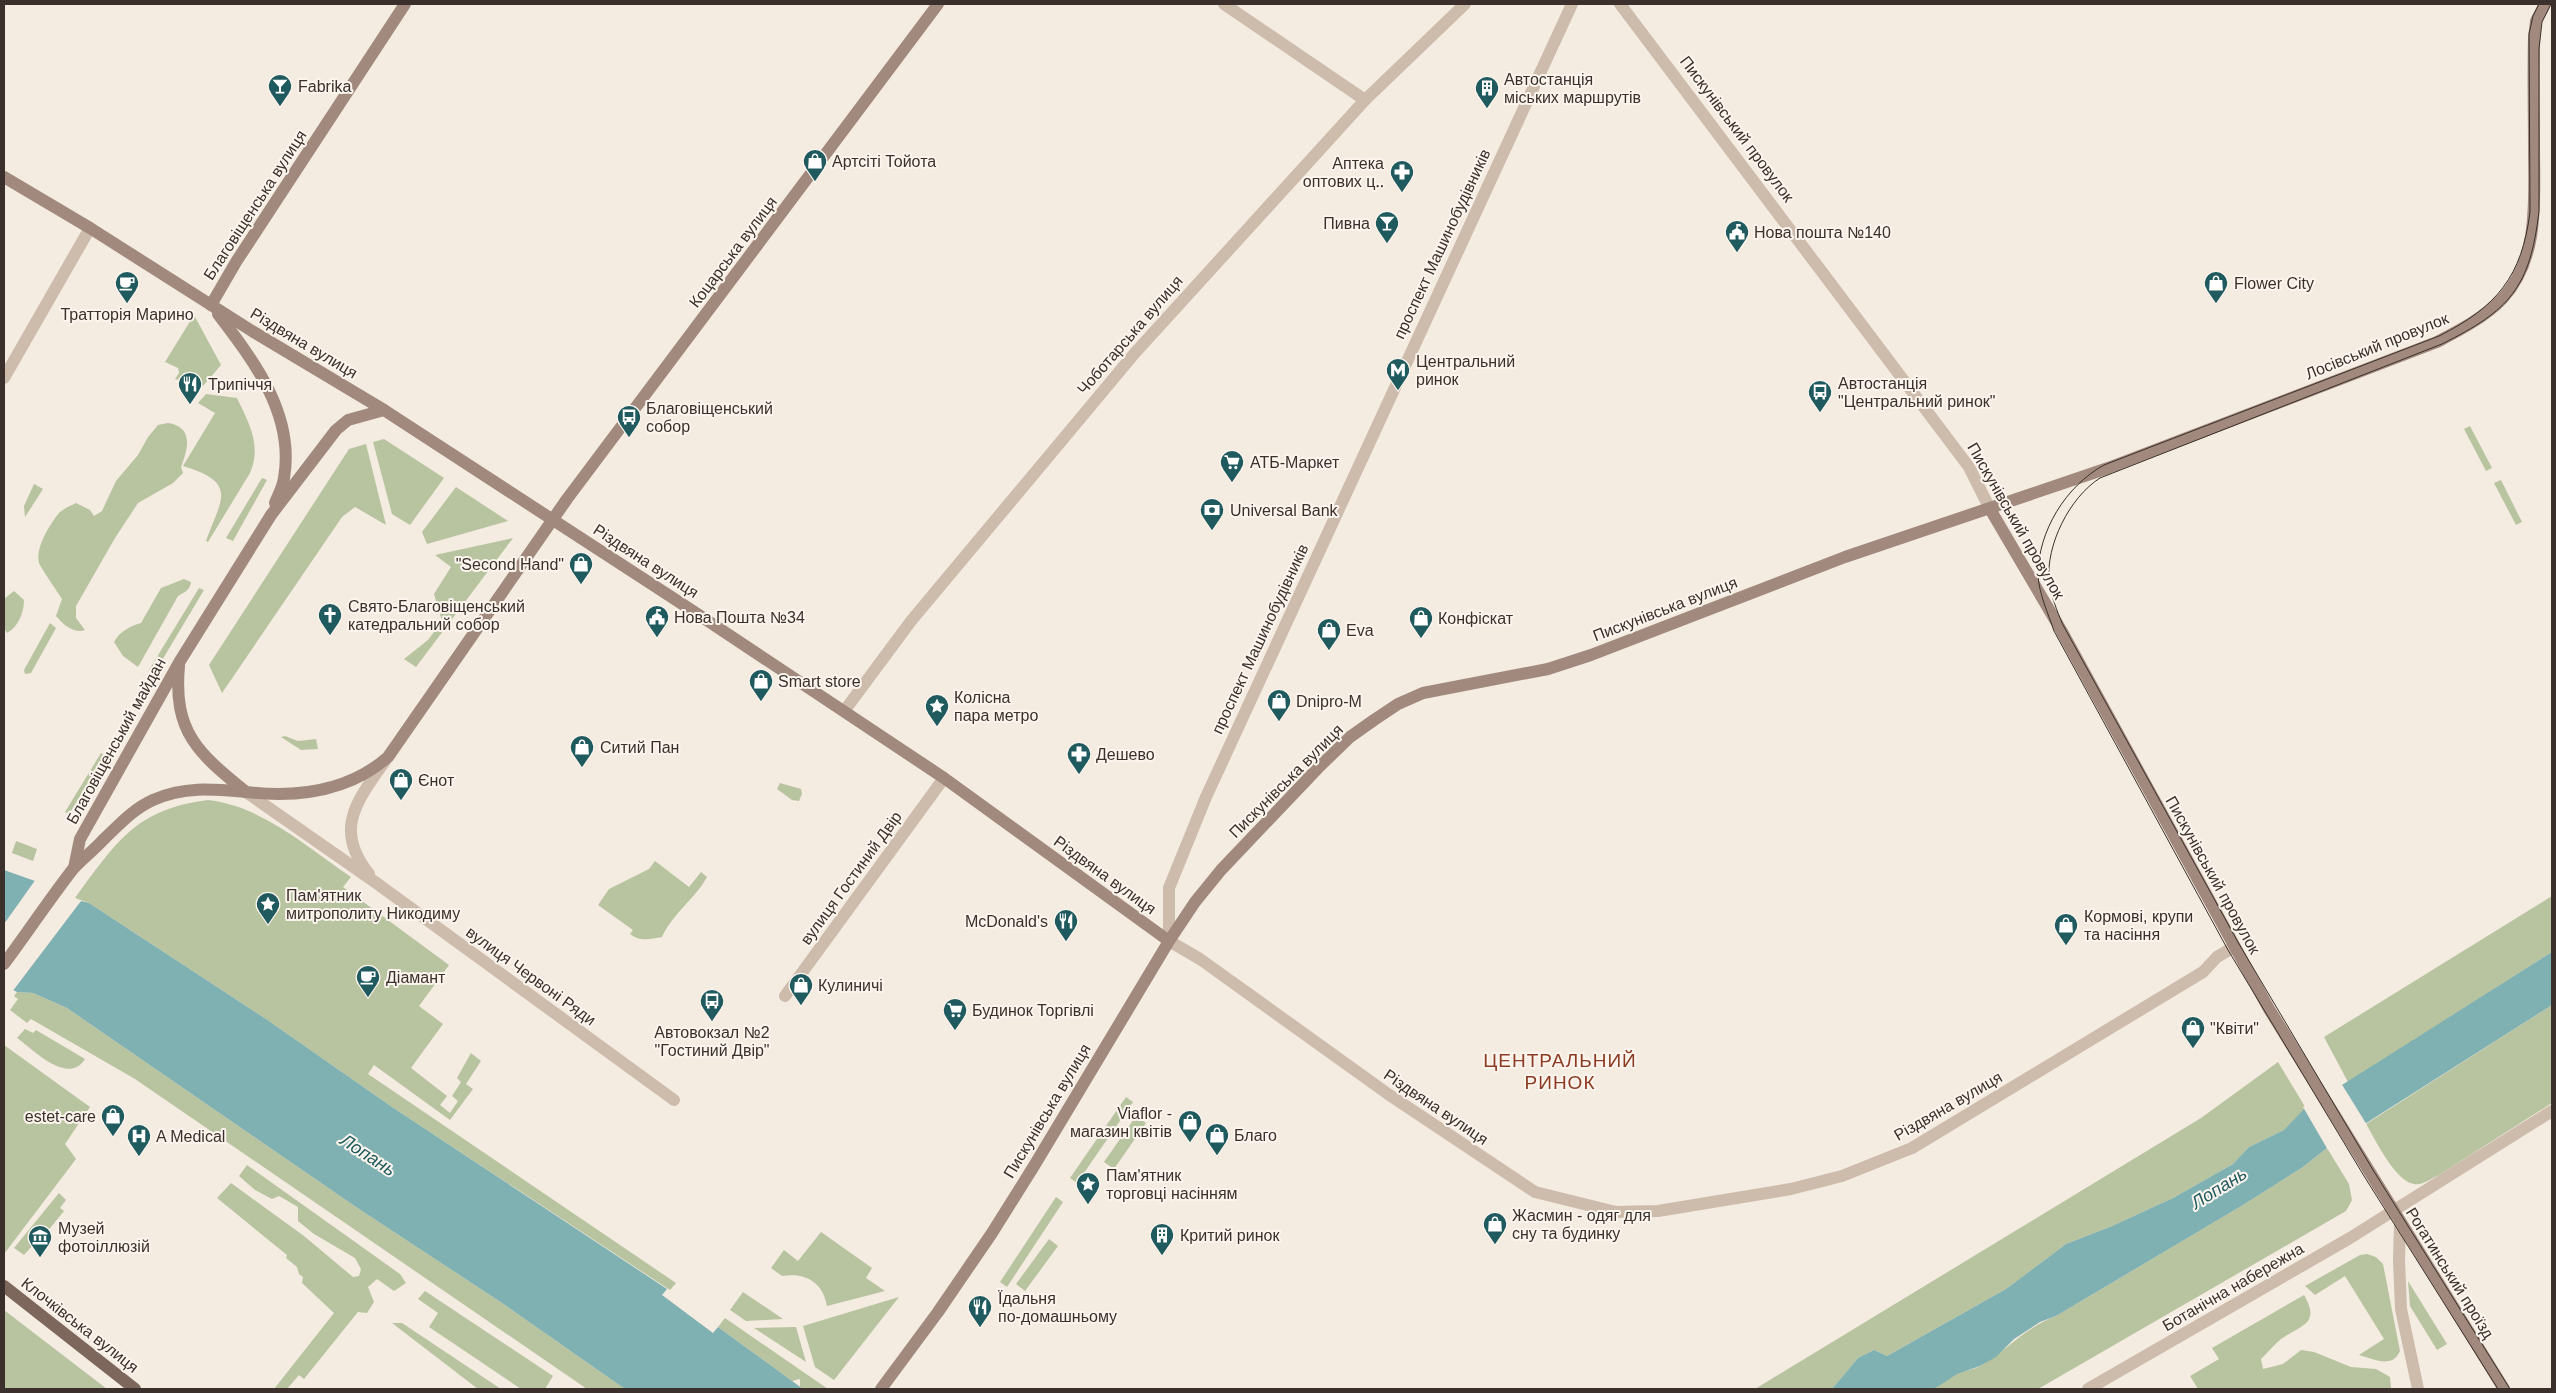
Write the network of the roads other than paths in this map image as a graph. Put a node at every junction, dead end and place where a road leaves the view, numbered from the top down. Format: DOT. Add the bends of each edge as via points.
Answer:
graph roads {
  1 [pos="406,4"];
  2 [pos="938,4"];
  3 [pos="1224,4"];
  4 [pos="1465,4"];
  5 [pos="1572,4"];
  6 [pos="1620,4"];
  7 [pos="2537,4"];
  8 [pos="2545,4"];
  9 [pos="2536,21"];
  10 [pos="1365,100"];
  11 [pos="4,177"];
  12 [pos="90,228"];
  13 [pos="211,305"];
  14 [pos="4,378"];
  15 [pos="384,410"];
  16 [pos="1990,509"];
  17 [pos="271,515"];
  18 [pos="553,520"];
  19 [pos="180,661"];
  20 [pos="845,710"];
  21 [pos="388,757"];
  22 [pos="944,778"];
  23 [pos="246,792"];
  24 [pos="74,868"];
  25 [pos="375,882"];
  26 [pos="1169,941"];
  27 [pos="2234,947"];
  28 [pos="4,964"];
  29 [pos="785,996"];
  30 [pos="674,1100"];
  31 [pos="2552,1111"];
  32 [pos="2369,1173"];
  33 [pos="2392,1211"];
  34 [pos="2400,1224"];
  35 [pos="4,1286"];
  36 [pos="136,1389"];
  37 [pos="881,1389"];
  38 [pos="2088,1389"];
  39 [pos="2418,1389"];
  40 [pos="2504,1389"];
  1 -- 13 [label="street, Благовіщенська вулиця"];
  2 -- 18 [label="street, Коцарська вулиця"];
  3 -- 10 [label="street"];
  4 -- 10 [label="street, Чоботарська вулиця"];
  5 -- 26 [label="street, проспект Машинобудівників" via="1206,797 1169,888"];
  6 -- 16 [label="street, Пискунівський провулок" via="1969,467"];
  7 -- 9 [label="street, Лосівський провулок"];
  8 -- 9 [label="street, Лосівський провулок"];
  9 -- 16 [label="street, Лосівський провулок" via="2533,225 2529,250 2520,271 2496,304 2465,327 2436,342 2108,468"];
  10 -- 20 [label="street, Чоботарська вулиця" via="1134,354 1063,437 911,621"];
  11 -- 12 [label="street, Різдвяна вулиця"];
  12 -- 13 [label="street, Різдвяна вулиця"];
  12 -- 14 [label="street"];
  13 -- 15 [label="street, Різдвяна вулиця"];
  13 -- 17 [label="street, Благовіщенська вулиця" via="253,360 268,387 284,432 284,479"];
  15 -- 17 [label="street" via="348,420 336,430"];
  15 -- 18 [label="street, Різдвяна вулиця"];
  16 -- 26 [label="street, Пискунівська вулиця" via="1845,557 1592,655 1548,669 1423,693 1398,704 1350,737 1318,768 1221,870"];
  16 -- 27 [label="street, Пискунівський провулок" via="2061,630"];
  17 -- 19 [label="street, Благовіщенський майдан"];
  18 -- 20 [label="street, Різдвяна вулиця"];
  18 -- 21 [label="street"];
  19 -- 23 [label="street" via="178,701 188,733 200,752"];
  19 -- 24 [label="street, Благовіщенський майдан" via="80,839"];
  20 -- 22 [label="street, Різдвяна вулиця"];
  21 -- 23 [label="street" via="359,778 327,790 278,795"];
  21 -- 25 [label="street" via="360,797 350,830 356,854"];
  22 -- 26 [label="street, Різдвяна вулиця"];
  22 -- 29 [label="street, вулиця Гостиний Двір"];
  23 -- 24 [label="street" via="191,789 152,801 129,815"];
  23 -- 25 [label="street, вулиця Червоні Ряди"];
  24 -- 28 [label="street"];
  25 -- 30 [label="street, вулиця Червоні Ряди"];
  26 -- 27 [label="street, Різдвяна вулиця" via="1200,959 1388,1094 1535,1192 1616,1212 1658,1211 1791,1189 1842,1176 1912,1148 2203,972 2217,957"];
  26 -- 37 [label="street, Пискунівська вулиця" via="992,1233"];
  27 -- 32 [label="street, Пискунівський провулок"];
  31 -- 33 [label="street, Ботанічна набережна"];
  32 -- 33 [label="street, Рогатинський проїзд"];
  33 -- 34 [label="street, Рогатинський проїзд"];
  33 -- 38 [label="street, Ботанічна набережна"];
  34 -- 39 [label="street" via="2401,1309"];
  34 -- 40 [label="street, Рогатинський проїзд"];
  35 -- 36 [label="main road, Клочківська вулиця"];
}
